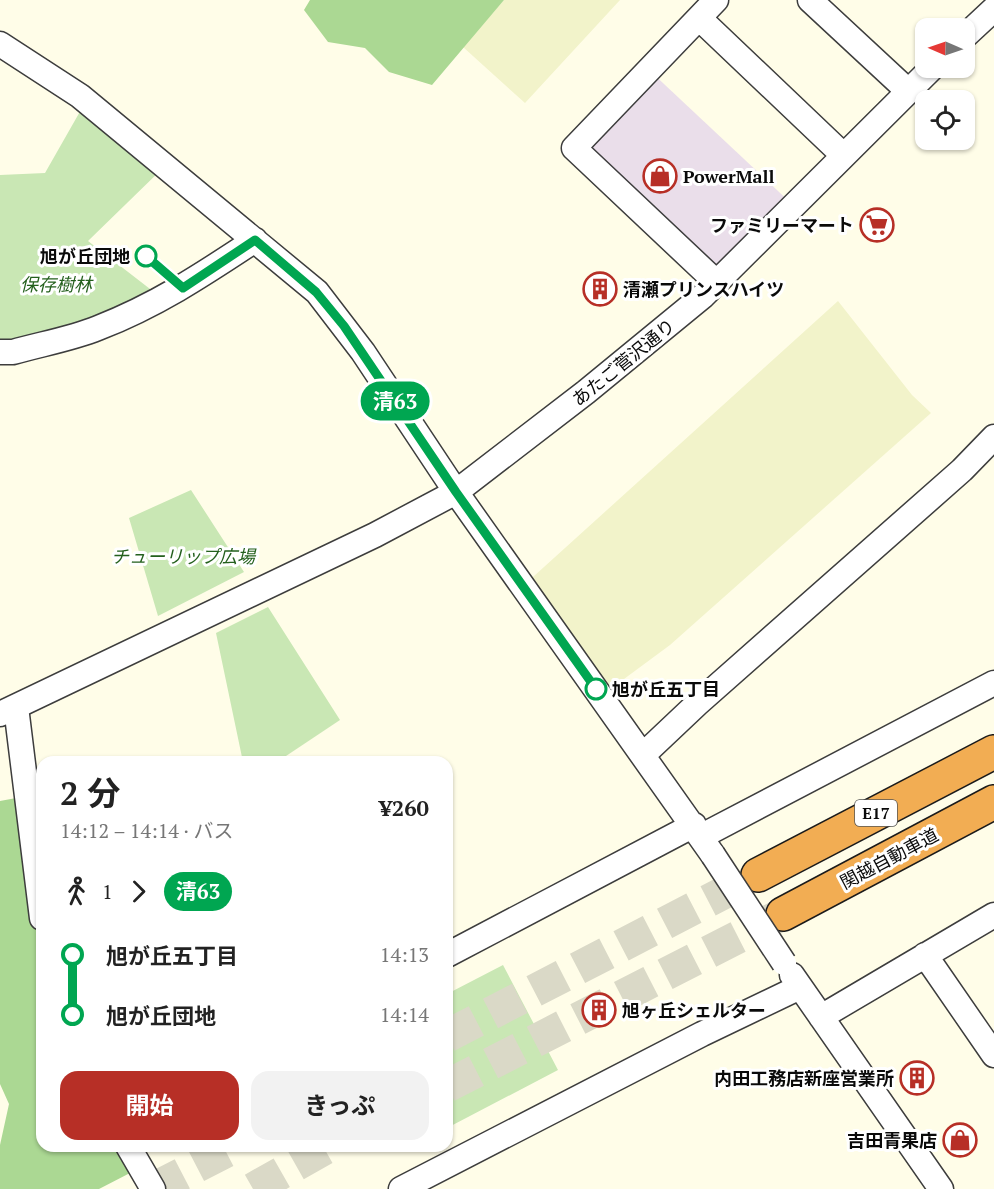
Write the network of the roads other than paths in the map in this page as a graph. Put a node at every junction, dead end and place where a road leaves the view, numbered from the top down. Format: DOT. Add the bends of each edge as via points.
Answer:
graph roads {
  1 [pos="716,0"];
  2 [pos="810,0"];
  3 [pos="994,9"];
  4 [pos="699,18"];
  5 [pos="975,27"];
  6 [pos="0,44"];
  7 [pos="922,78"];
  8 [pos="908,91"];
  9 [pos="843,155"];
  10 [pos="255,240"];
  11 [pos="716,282"];
  12 [pos="0,352"];
  13 [pos="994,437"];
  14 [pos="456,492"];
  15 [pos="994,683"];
  16 [pos="8,710"];
  17 [pos="994,752"];
  18 [pos="644,755"];
  19 [pos="994,802"];
  20 [pos="703,839"];
  21 [pos="758,874"];
  22 [pos="36,881"];
  23 [pos="783,914"];
  24 [pos="994,915"];
  25 [pos="453,952"];
  26 [pos="925,955"];
  27 [pos="800,987"];
  28 [pos="821,1017"];
  29 [pos="994,1055"];
  30 [pos="133,1154"];
  31 [pos="153,1189"];
  32 [pos="401,1189"];
  33 [pos="941,1189"];
  1 -- 4 [label="street"];
  2 -- 8 [label="street"];
  3 -- 5 [label="street"];
  4 -- 9 [label="street"];
  4 -- 11 [label="street" via="574,148"];
  6 -- 10 [label="street" via="80,96"];
  7 -- 8 [label="street, あたご菅沢通り"];
  8 -- 9 [label="street, あたご菅沢通り"];
  9 -- 11 [label="street, あたご菅沢通り"];
  10 -- 12 [label="street" via="183,288 135,312 96,329 13,352"];
  10 -- 14 [label="street" via="316,292 344,326"];
  11 -- 14 [label="street, あたご菅沢通り" via="665,329"];
  13 -- 18 [label="street"];
  14 -- 16 [label="street, あたご菅沢通り" via="375,535"];
  14 -- 18 [label="street"];
  15 -- 20 [label="street"];
  16 -- 22 [label="street"];
  17 -- 21 [label="highway, E17"];
  18 -- 20 [label="street"];
  19 -- 23 [label="highway, 関越自動車道 / E17"];
  20 -- 25 [label="street"];
  20 -- 27 [label="street, bridge"];
  24 -- 26 [label="street"];
  26 -- 28 [label="street"];
  26 -- 29 [label="street"];
  27 -- 28 [label="street"];
  27 -- 32 [label="street"];
  28 -- 33 [label="street"];
  30 -- 31 [label="street"];
}
